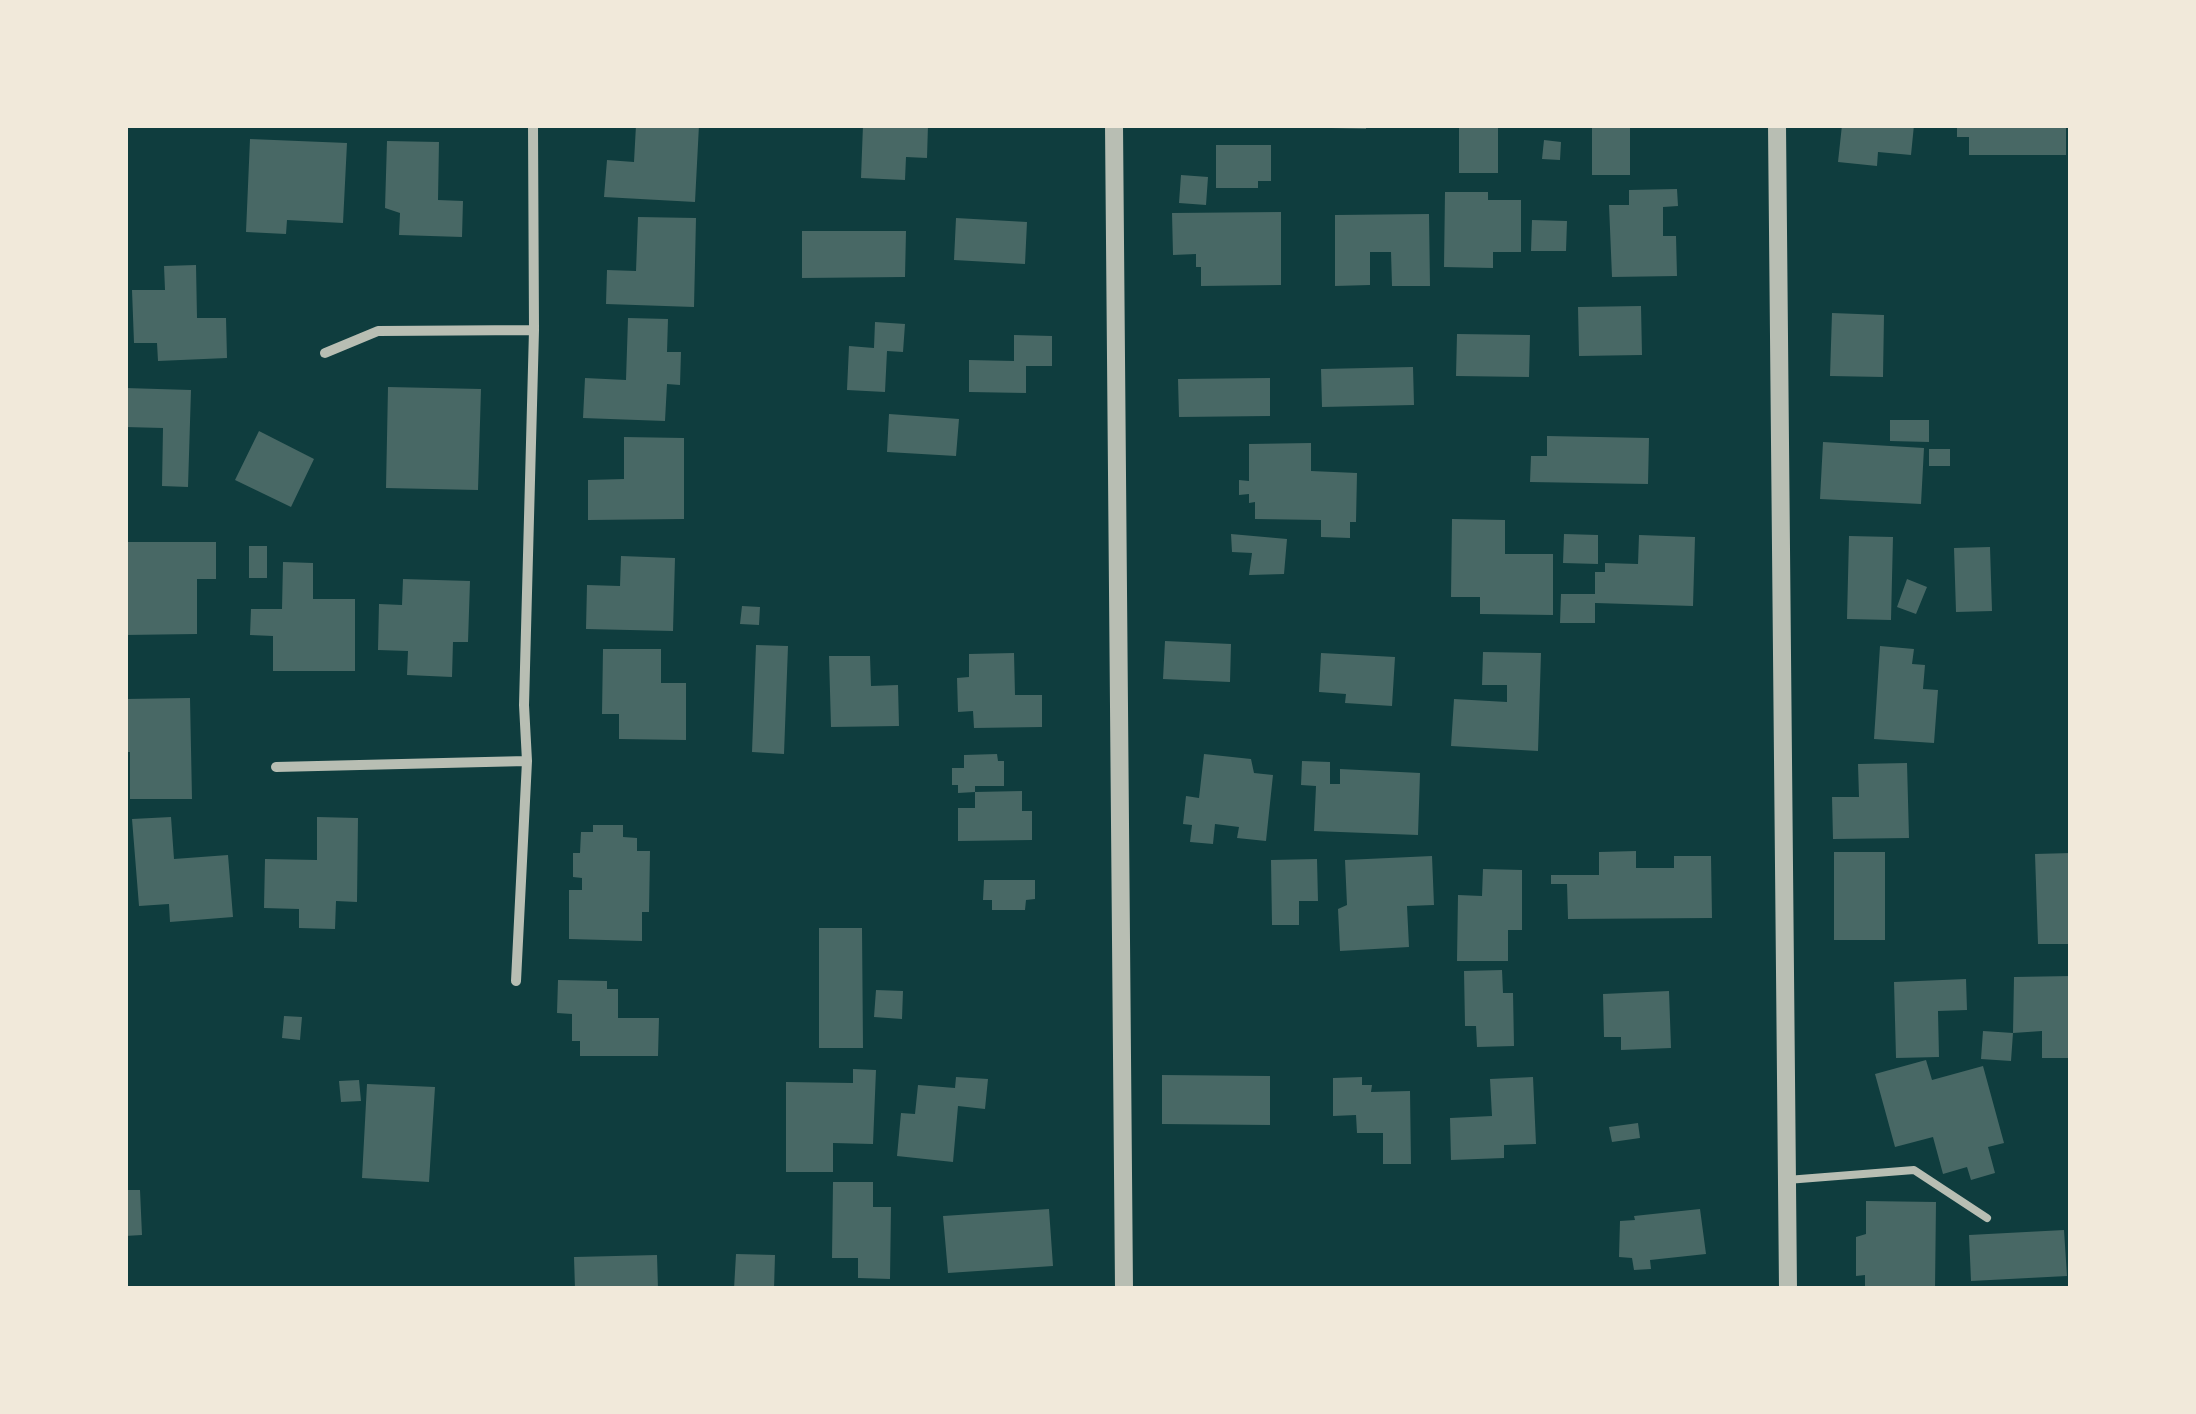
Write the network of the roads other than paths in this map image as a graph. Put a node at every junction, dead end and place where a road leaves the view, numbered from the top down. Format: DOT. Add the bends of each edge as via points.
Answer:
graph roads {
  1 [pos="533,125"];
  2 [pos="1114,125"];
  3 [pos="1777,125"];
  4 [pos="534,330"];
  5 [pos="325,353"];
  6 [pos="527,761"];
  7 [pos="276,767"];
  8 [pos="516,981"];
  9 [pos="1787,1180"];
  10 [pos="1987,1218"];
  11 [pos="1124,1289"];
  12 [pos="1788,1289"];
  1 -- 4 [label="street"];
  2 -- 11 [label="street"];
  3 -- 9 [label="street"];
  4 -- 5 [label="street" via="378,331"];
  4 -- 6 [label="street"];
  6 -- 7 [label="street"];
  6 -- 8 [label="street"];
  9 -- 10 [label="lane" via="1914,1170"];
  9 -- 12 [label="street"];
}
